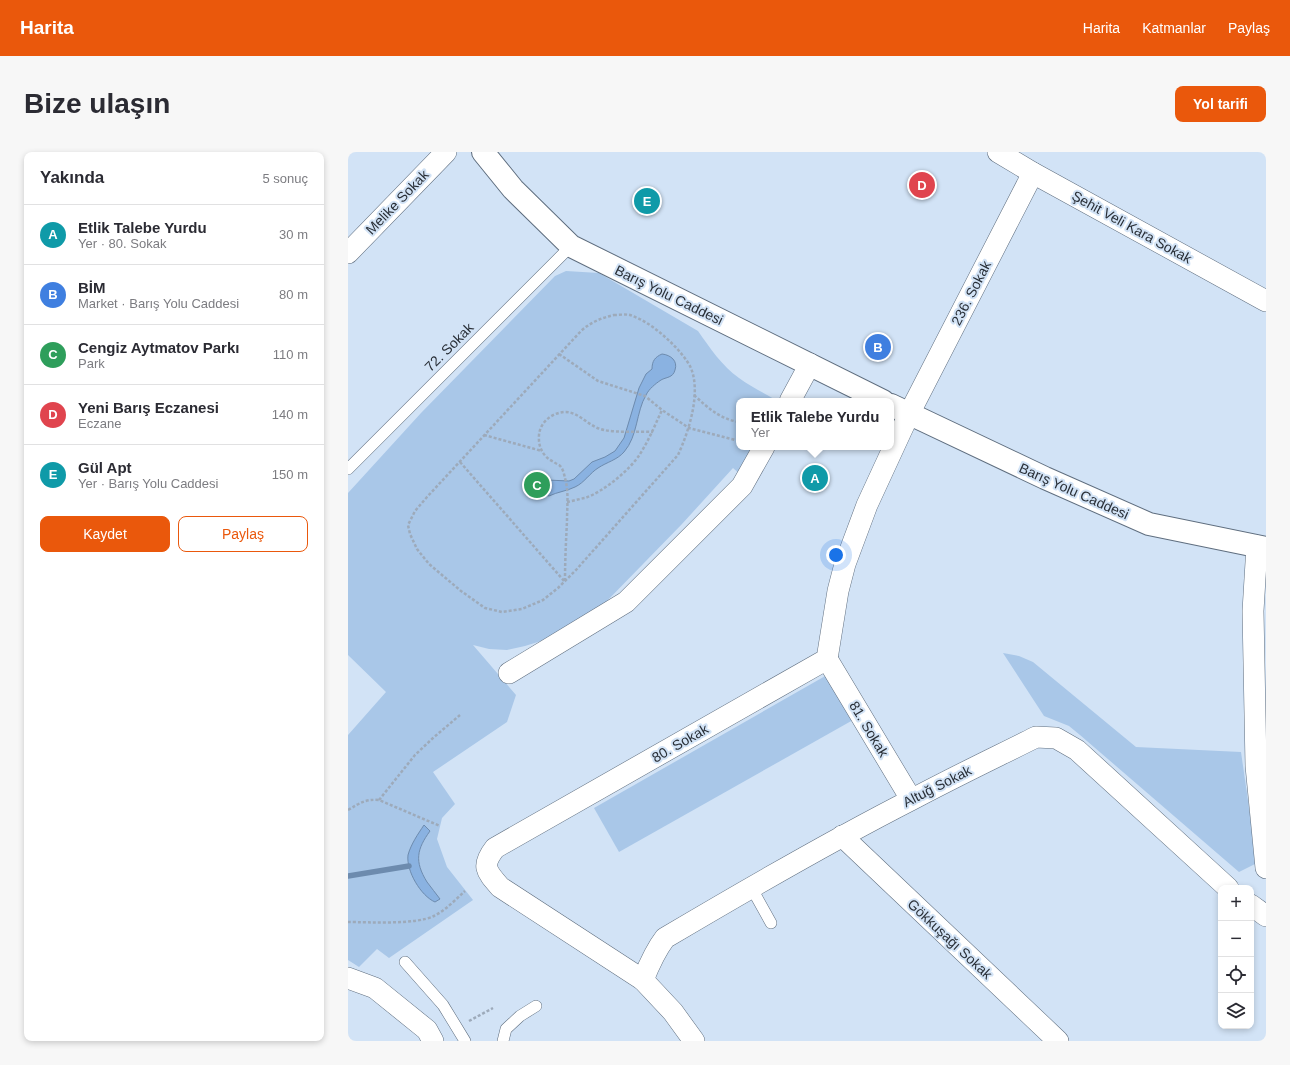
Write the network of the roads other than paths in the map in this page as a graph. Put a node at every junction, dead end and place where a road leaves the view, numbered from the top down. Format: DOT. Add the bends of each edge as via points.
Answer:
graph roads {
  1 [pos="446,152"];
  2 [pos="483,152"];
  3 [pos="998,152"];
  4 [pos="1033,173"];
  5 [pos="571,246"];
  6 [pos="348,253"];
  7 [pos="1266,301"];
  8 [pos="810,364"];
  9 [pos="792,398"];
  10 [pos="877,398"];
  11 [pos="900,410"];
  12 [pos="894,427"];
  13 [pos="762,450"];
  14 [pos="886,450"];
  15 [pos="348,469"];
  16 [pos="1261,547"];
  17 [pos="828,659"];
  18 [pos="509,673"];
  19 [pos="911,799"];
  20 [pos="842,836"];
  21 [pos="1266,868"];
  22 [pos="1225,885"];
  23 [pos="751,887"];
  24 [pos="1254,907"];
  25 [pos="1266,916"];
  26 [pos="771,923"];
  27 [pos="405,962"];
  28 [pos="348,978"];
  29 [pos="643,980"];
  30 [pos="536,1006"];
  31 [pos="434,1041"];
  32 [pos="465,1041"];
  33 [pos="503,1041"];
  34 [pos="694,1041"];
  35 [pos="1058,1041"];
  1 -- 6 [label="street, Melike Sokak"];
  2 -- 5 [label="street, Barış Yolu Caddesi" via="513,189"];
  3 -- 4 [label="street, Şehit Veli Kara Sokak"];
  4 -- 7 [label="street, Şehit Veli Kara Sokak"];
  4 -- 11 [label="street, 236. Sokak"];
  5 -- 8 [label="street, Barış Yolu Caddesi"];
  5 -- 15 [label="lane, 72. Sokak"];
  8 -- 9 [label="street"];
  8 -- 10 [label="street, Barış Yolu Caddesi"];
  11 -- 12 [label="street"];
  11 -- 16 [label="street, Barış Yolu Caddesi" via="1149,524"];
  13 -- 18 [label="street" via="742,486 626,602"];
  14 -- 17 [label="street" via="845,564 838,591"];
  16 -- 21 [label="street" via="1253,611 1256,766"];
  17 -- 19 [label="street, 81. Sokak"];
  17 -- 29 [label="street, 80. Sokak" via="495,848 487,858 486,868 500,887"];
  19 -- 20 [label="street, Altuğ Sokak"];
  19 -- 22 [label="street, Altuğ Sokak" via="1036,737 1056,738 1077,750"];
  20 -- 23 [label="street, Altuğ Sokak"];
  20 -- 35 [label="street, Gökkuşağı Sokak"];
  23 -- 26 [label="lane"];
  23 -- 29 [label="street, Altuğ Sokak" via="666,938 654,955"];
  24 -- 25 [label="street"];
  27 -- 32 [label="lane" via="443,1005"];
  28 -- 31 [label="street" via="375,988 427,1030"];
  29 -- 34 [label="street, 80. Sokak" via="673,1012"];
  30 -- 33 [label="lane" via="506,1028"];
}
